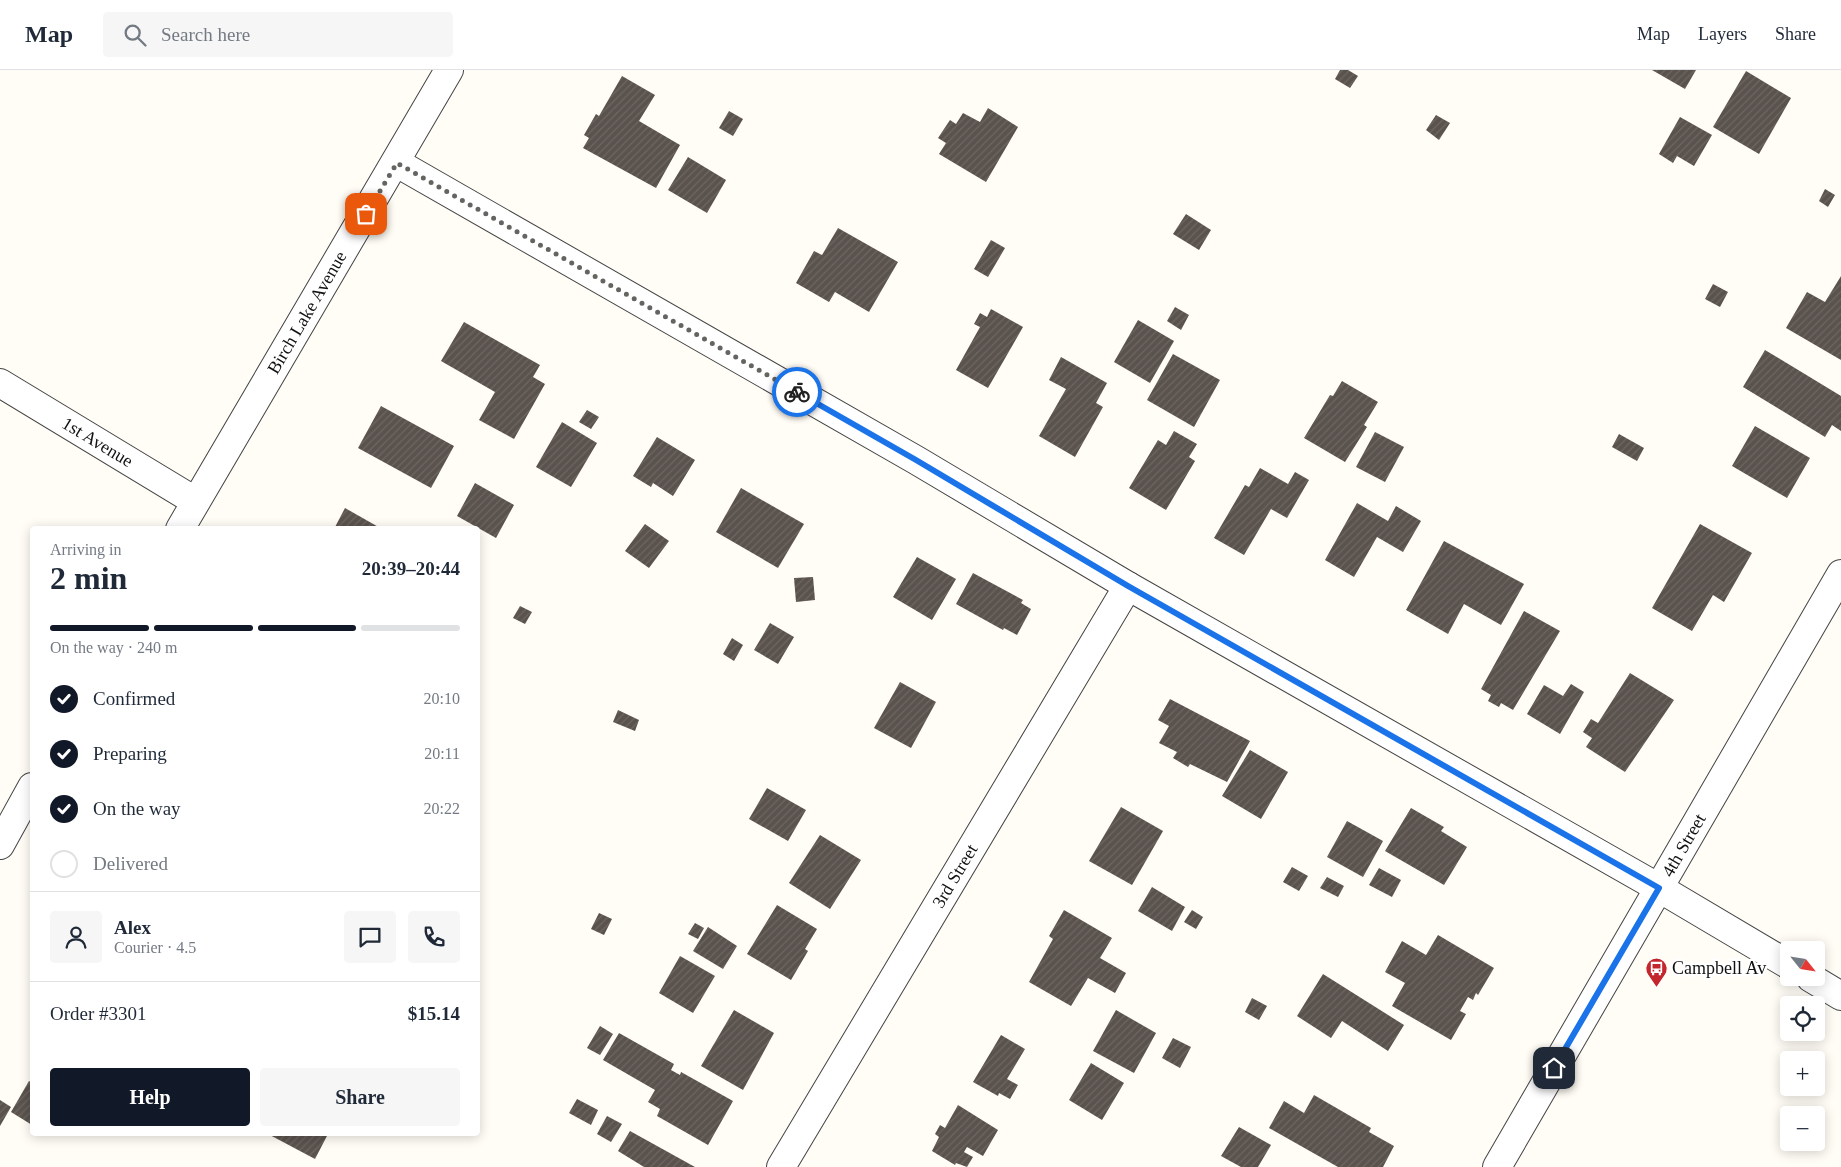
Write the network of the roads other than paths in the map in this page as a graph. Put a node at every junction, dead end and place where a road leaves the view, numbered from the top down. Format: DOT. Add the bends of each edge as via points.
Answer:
graph roads {
  1 [pos="449,70"];
  2 [pos="397,163"];
  3 [pos="0,383"];
  4 [pos="195,501"];
  5 [pos="182,526"];
  6 [pos="1841,574"];
  7 [pos="1128,586"];
  8 [pos="30,792"];
  9 [pos="0,844"];
  10 [pos="1659,888"];
  11 [pos="1780,960"];
  12 [pos="1824,986"];
  13 [pos="1841,996"];
  14 [pos="781,1167"];
  15 [pos="1497,1167"];
  1 -- 2 [label="street, Birch Lake Avenue"];
  2 -- 4 [label="street, Birch Lake Avenue"];
  2 -- 7 [label="street" via="916,460"];
  3 -- 4 [label="street, 1st Avenue"];
  4 -- 5 [label="street, Birch Lake Avenue"];
  6 -- 10 [label="street, 4th Street"];
  7 -- 10 [label="street"];
  7 -- 14 [label="street, 3rd Street"];
  8 -- 9 [label="street"];
  10 -- 11 [label="street"];
  10 -- 15 [label="street, 4th Street"];
  12 -- 13 [label="street"];
}
